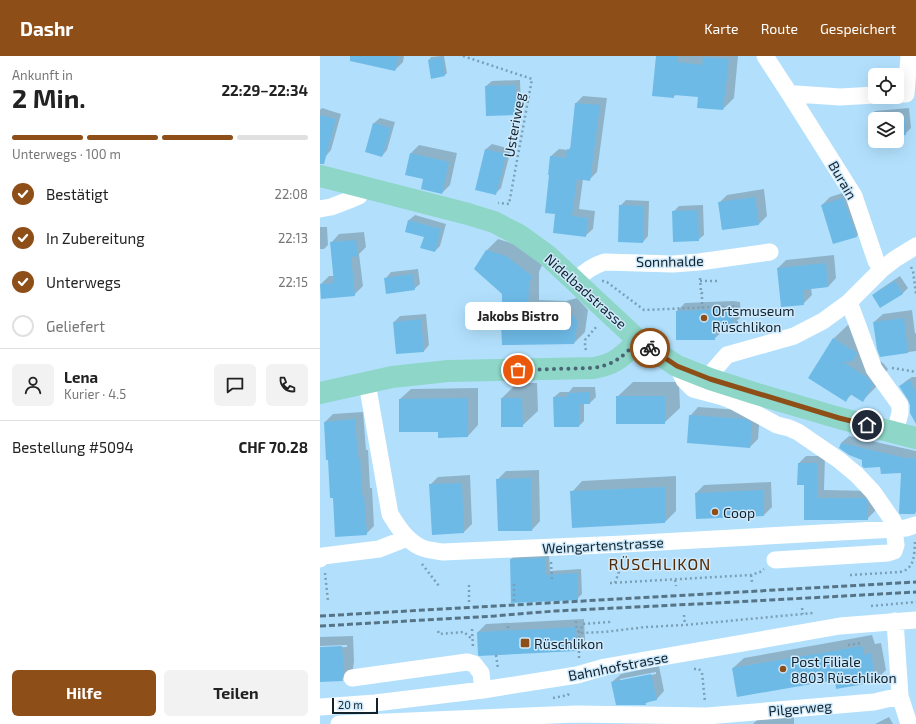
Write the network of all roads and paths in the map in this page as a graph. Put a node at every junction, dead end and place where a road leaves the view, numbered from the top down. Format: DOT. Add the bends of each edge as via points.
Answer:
graph roads {
  1 [pos="463,56"];
  2 [pos="764,56"];
  3 [pos="909,56"];
  4 [pos="906,93"];
  5 [pos="868,95"];
  6 [pos="791,96"];
  7 [pos="320,176"];
  8 [pos="363,187"];
  9 [pos="495,203"];
  10 [pos="320,209"];
  11 [pos="916,246"];
  12 [pos="770,252"];
  13 [pos="910,266"];
  14 [pos="882,269"];
  15 [pos="700,276"];
  16 [pos="575,281"];
  17 [pos="700,281"];
  18 [pos="720,281"];
  19 [pos="599,282"];
  20 [pos="916,294"];
  21 [pos="849,302"];
  22 [pos="702,308"];
  23 [pos="598,325"];
  24 [pos="745,336"];
  25 [pos="639,341"];
  26 [pos="588,352"];
  27 [pos="677,366"];
  28 [pos="710,379"];
  29 [pos="367,383"];
  30 [pos="320,393"];
  31 [pos="906,435"];
  32 [pos="916,525"];
  33 [pos="895,529"];
  34 [pos="407,538"];
  35 [pos="624,544"];
  36 [pos="320,559"];
  37 [pos="775,560"];
  38 [pos="869,574"];
  39 [pos="850,575"];
  40 [pos="675,580"];
  41 [pos="752,582"];
  42 [pos="514,583"];
  43 [pos="610,583"];
  44 [pos="615,583"];
  45 [pos="469,585"];
  46 [pos="676,586"];
  47 [pos="514,601"];
  48 [pos="916,602"];
  49 [pos="470,604"];
  50 [pos="871,606"];
  51 [pos="802,608"];
  52 [pos="816,612"];
  53 [pos="803,614"];
  54 [pos="684,615"];
  55 [pos="611,619"];
  56 [pos="916,620"];
  57 [pos="576,621"];
  58 [pos="895,622"];
  59 [pos="685,625"];
  60 [pos="508,626"];
  61 [pos="472,629"];
  62 [pos="508,630"];
  63 [pos="438,631"];
  64 [pos="579,633"];
  65 [pos="473,640"];
  66 [pos="861,643"];
  67 [pos="848,645"];
  68 [pos="478,651"];
  69 [pos="580,660"];
  70 [pos="693,669"];
  71 [pos="352,678"];
  72 [pos="483,690"];
  73 [pos="900,696"];
  74 [pos="320,707"];
  75 [pos="536,720"];
  76 [pos="707,720"];
  77 [pos="375,723"];
  78 [pos="339,724"];
  79 [pos="909,724"];
  1 -- 9 [label="path, Usteriweg" via="532,79 509,204"];
  2 -- 6 [label="street, Burain"];
  3 -- 4 [label="street"];
  5 -- 6 [label="street"];
  6 -- 14 [label="street, Burain" via="854,196 876,261"];
  7 -- 8 [label="main road, Nidelbadstrasse"];
  8 -- 10 [label="street" via="359,196"];
  8 -- 16 [label="main road, Nidelbadstrasse" via="494,222 519,235 548,256"];
  11 -- 14 [label="street"];
  12 -- 16 [label="street, Sonnhalde" via="673,264 605,262 596,264"];
  13 -- 20 [label="path"];
  14 -- 21 [label="street"];
  15 -- 17 [label="path"];
  16 -- 25 [label="main road, Nidelbadstrasse"];
  17 -- 18 [label="path"];
  17 -- 22 [label="path"];
  19 -- 22 [label="path" via="608,282 644,310"];
  21 -- 28 [label="street" via="823,321 794,336 727,355"];
  21 -- 31 [label="street" via="874,369 900,405"];
  22 -- 24 [label="path" via="737,306 736,320 741,337"];
  23 -- 26 [label="path" via="585,340"];
  25 -- 27 [label="main road, Nidelbadstrasse"];
  25 -- 29 [label="main road" via="613,363 594,368 448,371 392,377"];
  27 -- 28 [label="main road, Nidelbadstrasse"];
  27 -- 33 [label="street" via="692,389 733,401 777,425 798,432 839,460 873,492"];
  28 -- 31 [label="main road, Nidelbadstrasse" via="839,418"];
  29 -- 30 [label="main road"];
  29 -- 34 [label="street, Weingartenstrasse" via="390,514"];
  32 -- 33 [label="street, Weingartenstrasse"];
  33 -- 35 [label="street, Weingartenstrasse"];
  33 -- 37 [label="street" via="896,545 894,551 888,553"];
  34 -- 35 [label="street, Weingartenstrasse" via="421,548 442,552"];
  34 -- 36 [label="street" via="379,549 322,556"];
  35 -- 44 [label="path" via="624,555"];
  38 -- 39 [label="path"];
  40 -- 41 [label="path" via="751,575"];
  40 -- 44 [label="path"];
  40 -- 46 [label="path"];
  42 -- 47 [label="path"];
  43 -- 44 [label="path"];
  45 -- 49 [label="path"];
  48 -- 50 [label="path"];
  51 -- 53 [label="path"];
  52 -- 53 [label="path"];
  53 -- 59 [label="path"];
  54 -- 59 [label="path"];
  55 -- 64 [label="path" via="609,622 582,624"];
  56 -- 58 [label="street, Bahnhofstrasse"];
  57 -- 64 [label="path"];
  58 -- 72 [label="street, Bahnhofstrasse" via="840,626"];
  58 -- 73 [label="street"];
  59 -- 64 [label="path"];
  60 -- 62 [label="path"];
  61 -- 65 [label="path"];
  63 -- 65 [label="path" via="438,634 464,632"];
  64 -- 69 [label="path"];
  65 -- 68 [label="path" via="474,648"];
  66 -- 67 [label="path"];
  70 -- 76 [label="path" via="699,669 702,673"];
  71 -- 72 [label="street" via="467,662 474,664 480,673"];
  72 -- 74 [label="street, Bahnhofstrasse"];
  73 -- 76 [label="street, Pilgerweg" via="874,702"];
  73 -- 79 [label="street"];
  75 -- 76 [label="street, Pilgerweg" via="576,714"];
  75 -- 77 [label="street, Pilgerweg"];
  77 -- 78 [label="street, Pilgerweg"];
}
